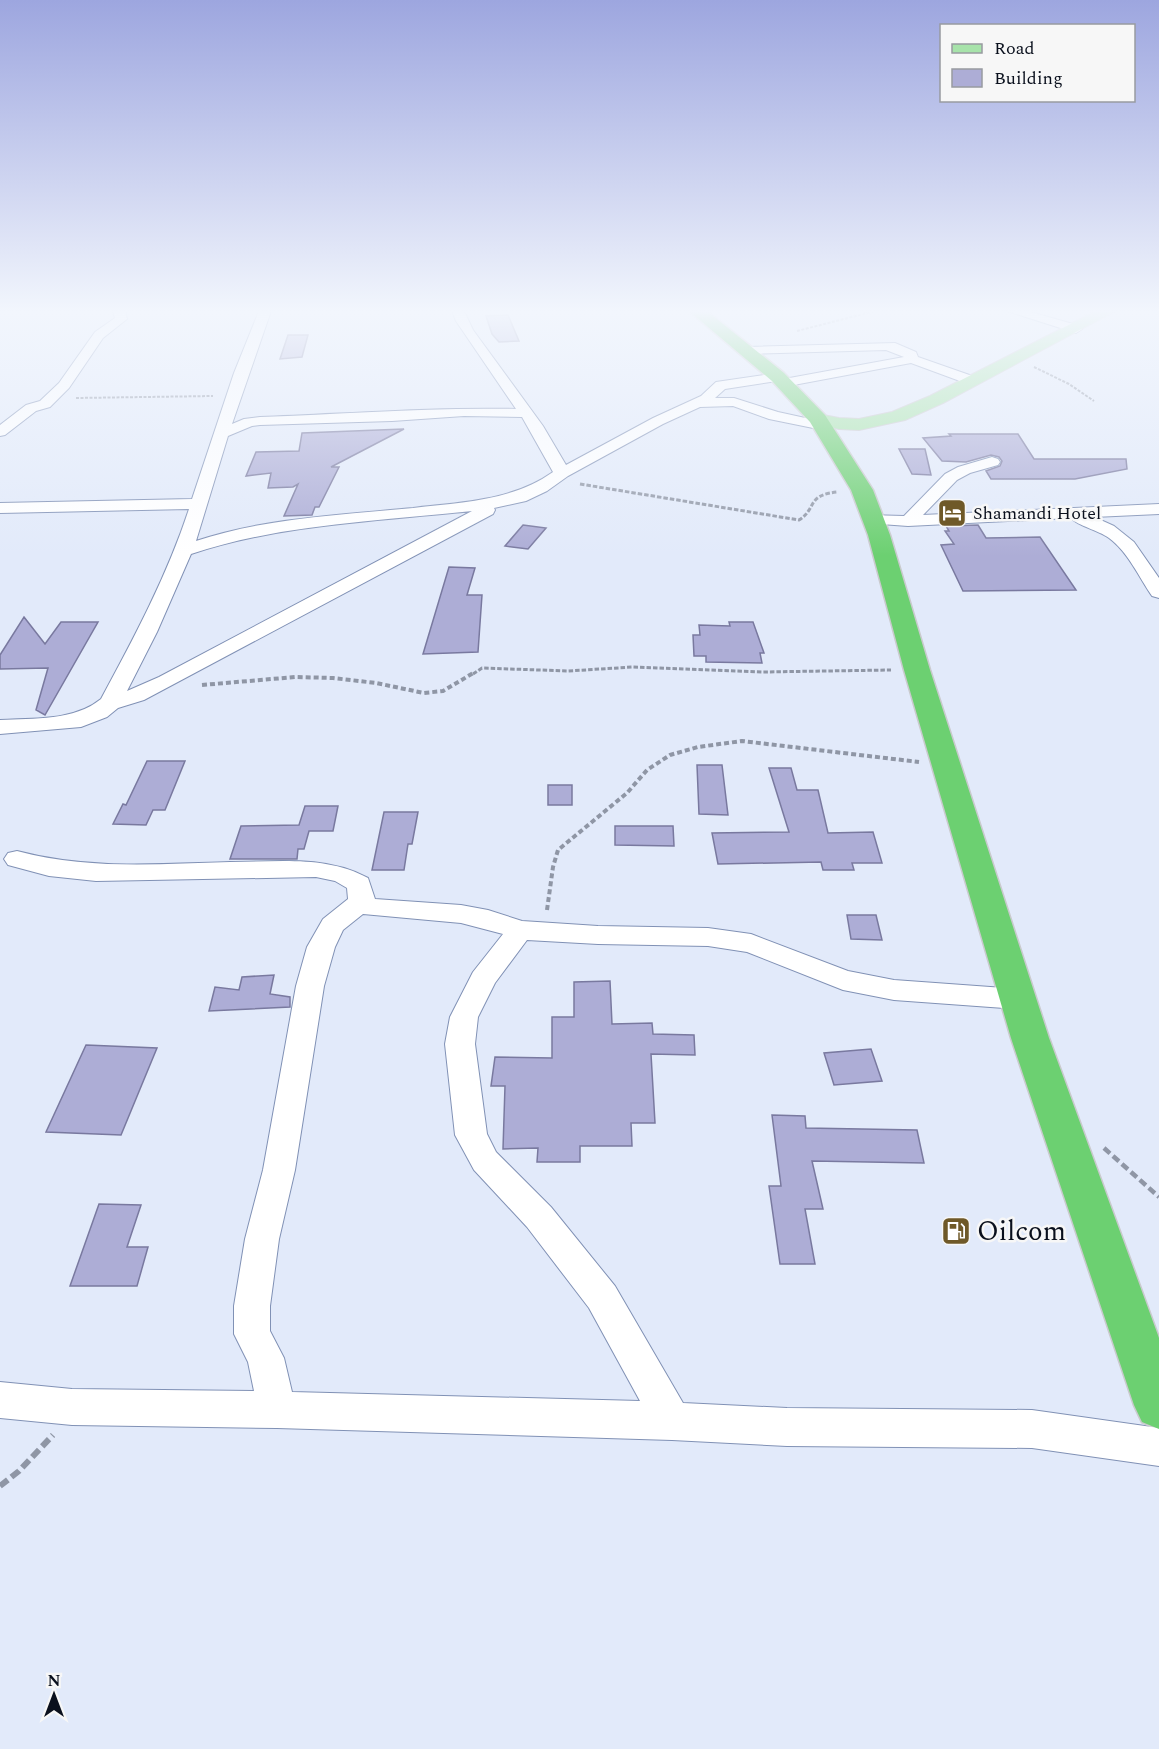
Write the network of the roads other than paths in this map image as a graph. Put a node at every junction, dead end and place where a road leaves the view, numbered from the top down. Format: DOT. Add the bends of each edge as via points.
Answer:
graph roads {
  1 [pos="55,393"];
  2 [pos="235,393"];
  3 [pos="511,393"];
  4 [pos="712,393"];
  5 [pos="792,393"];
  6 [pos="950,393"];
  7 [pos="700,403"];
  8 [pos="38,406"];
  9 [pos="525,412"];
  10 [pos="0,414"];
  11 [pos="821,422"];
  12 [pos="0,432"];
  13 [pos="221,434"];
  14 [pos="992,462"];
  15 [pos="558,476"];
  16 [pos="504,501"];
  17 [pos="199,504"];
  18 [pos="0,508"];
  19 [pos="1159,509"];
  20 [pos="1062,513"];
  21 [pos="873,519"];
  22 [pos="908,521"];
  23 [pos="184,551"];
  24 [pos="1159,592"];
  25 [pos="110,703"];
  26 [pos="0,727"];
  27 [pos="17,860"];
  28 [pos="362,902"];
  29 [pos="526,930"];
  30 [pos="1018,999"];
  31 [pos="0,1400"];
  32 [pos="1159,1405"];
  33 [pos="278,1410"];
  34 [pos="672,1421"];
  35 [pos="1159,1447"];
  1 -- 8 [label="street"];
  2 -- 13 [label="street"];
  3 -- 9 [label="street"];
  4 -- 7 [label="street"];
  5 -- 11 [label="highway"];
  6 -- 11 [label="main road" via="883,420 844,425"];
  7 -- 11 [label="street" via="734,402 774,416"];
  7 -- 15 [label="street" via="658,421"];
  8 -- 10 [label="street"];
  8 -- 12 [label="street"];
  9 -- 13 [label="street" via="260,421"];
  9 -- 15 [label="street" via="552,450"];
  11 -- 21 [label="highway" via="862,490"];
  13 -- 17 [label="street"];
  14 -- 22 [label="street" via="951,477"];
  15 -- 16 [label="street" via="531,492"];
  16 -- 23 [label="street" via="283,527"];
  16 -- 25 [label="street" via="166,681"];
  17 -- 18 [label="street"];
  17 -- 23 [label="street"];
  19 -- 20 [label="street"];
  20 -- 22 [label="street"];
  20 -- 24 [label="street" via="1116,533"];
  21 -- 22 [label="street"];
  21 -- 30 [label="highway"];
  23 -- 25 [label="street"];
  25 -- 26 [label="street" via="81,720"];
  27 -- 28 [label="street" via="96,873 316,869 343,875 359,884"];
  28 -- 29 [label="street" via="368,907 488,919"];
  28 -- 33 [label="street" via="332,925 321,947 310,986 279,1170 262,1239 252,1334 266,1358"];
  29 -- 30 [label="street" via="708,937 752,943 843,980 894,990"];
  29 -- 34 [label="street" via="483,979 464,1017 460,1044 471,1135 485,1161 539,1217 602,1297"];
  30 -- 32 [label="highway"];
  31 -- 33 [label="street" via="72,1407"];
  33 -- 34 [label="street"];
  34 -- 35 [label="street" via="787,1427 1032,1429"];
}
